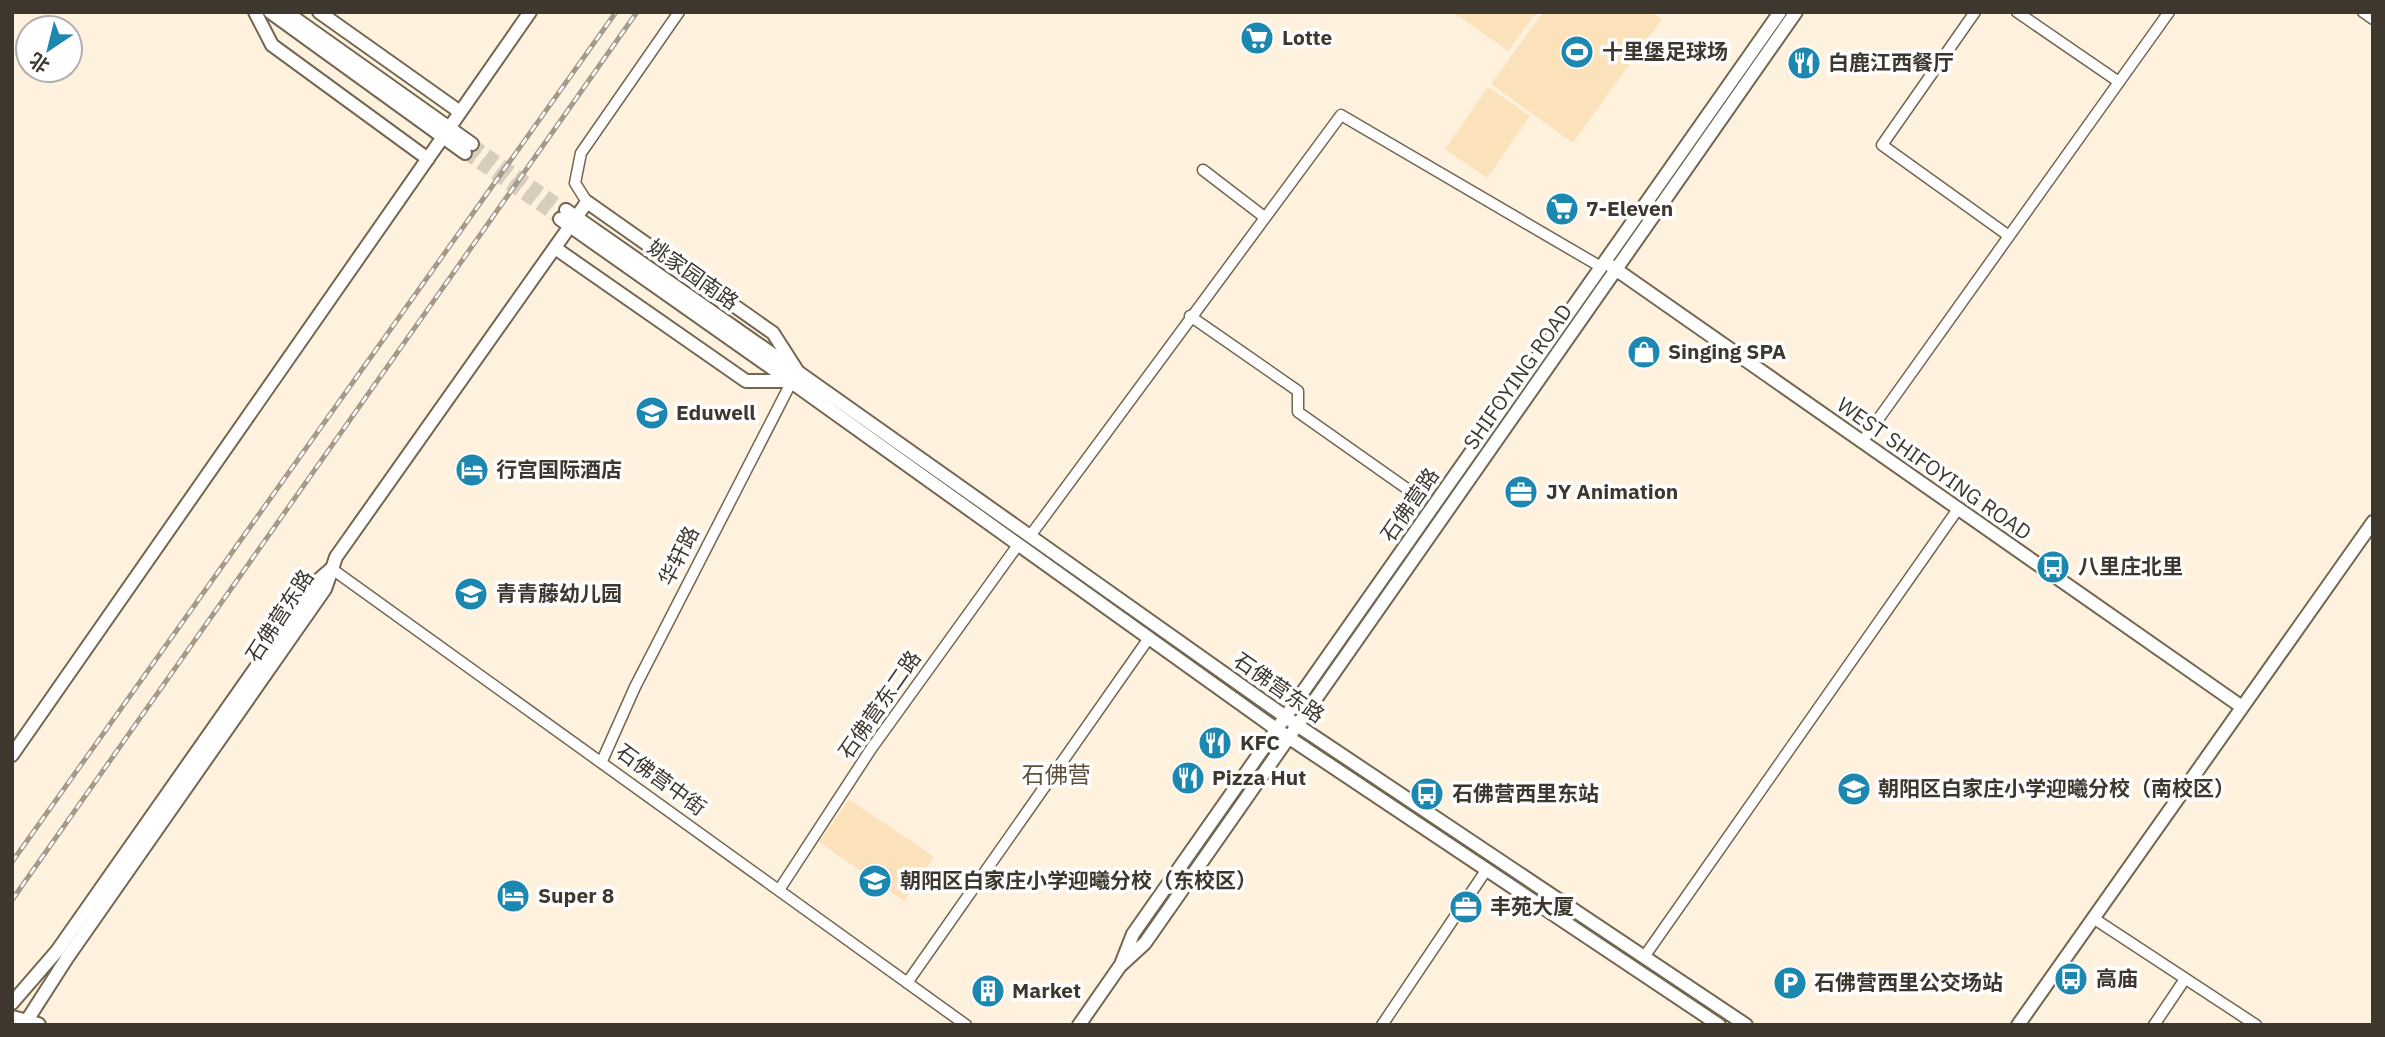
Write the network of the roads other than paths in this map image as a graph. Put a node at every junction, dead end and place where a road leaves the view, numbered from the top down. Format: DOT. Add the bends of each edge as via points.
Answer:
graph roads {
  1 [pos="255,12"];
  2 [pos="270,12"];
  3 [pos="286,12"];
  4 [pos="319,12"];
  5 [pos="530,12"];
  6 [pos="678,12"];
  7 [pos="1780,12"];
  8 [pos="1796,12"];
  9 [pos="1975,12"];
  10 [pos="2017,12"];
  11 [pos="2169,12"];
  12 [pos="2363,12"];
  13 [pos="2373,19"];
  14 [pos="2119,82"];
  15 [pos="460,112"];
  16 [pos="428,159"];
  17 [pos="1203,170"];
  18 [pos="587,202"];
  19 [pos="563,214"];
  20 [pos="1263,216"];
  21 [pos="2009,236"];
  22 [pos="555,248"];
  23 [pos="1603,265"];
  24 [pos="1616,270"];
  25 [pos="1190,316"];
  26 [pos="794,376"];
  27 [pos="1862,442"];
  28 [pos="1413,493"];
  29 [pos="1958,509"];
  30 [pos="2373,522"];
  31 [pos="1030,536"];
  32 [pos="1018,545"];
  33 [pos="332,569"];
  34 [pos="1149,639"];
  35 [pos="2242,707"];
  36 [pos="1285,716"];
  37 [pos="1297,725"];
  38 [pos="1276,729"];
  39 [pos="1289,737"];
  40 [pos="12,755"];
  41 [pos="602,761"];
  42 [pos="1487,869"];
  43 [pos="779,890"];
  44 [pos="2094,918"];
  45 [pos="1644,957"];
  46 [pos="1120,966"];
  47 [pos="2185,979"];
  48 [pos="906,983"];
  49 [pos="12,1003"];
  50 [pos="25,1022"];
  51 [pos="960,1023"];
  52 [pos="1079,1025"];
  53 [pos="1382,1025"];
  54 [pos="1720,1025"];
  55 [pos="1746,1025"];
  56 [pos="2018,1025"];
  57 [pos="2154,1025"];
  58 [pos="2256,1025"];
  1 -- 16 [label="street" via="272,46"];
  2 -- 3 [label="street" via="469,149"];
  4 -- 15 [label="street"];
  5 -- 15 [label="street"];
  6 -- 18 [label="street" via="581,153 575,183"];
  7 -- 23 [label="street, 石佛营路"];
  8 -- 24 [label="street, SHIFOYING ROAD"];
  9 -- 21 [label="street" via="1882,145"];
  10 -- 14 [label="street"];
  11 -- 14 [label="street"];
  12 -- 13 [label="street"];
  14 -- 21 [label="street"];
  15 -- 16 [label="street"];
  16 -- 40 [label="street"];
  17 -- 20 [label="street"];
  18 -- 22 [label="street"];
  18 -- 26 [label="street" via="773,333"];
  19 -- 26 [label="street, 姚家园南路"];
  20 -- 23 [label="street" via="1341,115"];
  20 -- 25 [label="street"];
  21 -- 27 [label="street"];
  22 -- 26 [label="street" via="746,382"];
  22 -- 33 [label="street" via="336,557"];
  23 -- 24 [label="street, WEST SHIFOYING ROAD"];
  23 -- 36 [label="street, 石佛营路"];
  24 -- 27 [label="street, WEST SHIFOYING ROAD"];
  24 -- 37 [label="street, SHIFOYING ROAD"];
  25 -- 28 [label="street" via="1298,391 1298,412"];
  25 -- 31 [label="street"];
  26 -- 31 [label="street, 石佛营东路"];
  26 -- 32 [label="street, 石佛营东路"];
  26 -- 41 [label="street, 华轩路"];
  27 -- 29 [label="street, WEST SHIFOYING ROAD"];
  29 -- 35 [label="street, WEST SHIFOYING ROAD"];
  29 -- 45 [label="street"];
  30 -- 35 [label="street"];
  31 -- 36 [label="street, 石佛营东路"];
  32 -- 34 [label="street, 石佛营东路"];
  32 -- 43 [label="street, 石佛营东二路" via="871,749"];
  33 -- 41 [label="street, 石佛营中街"];
  33 -- 49 [label="street, 石佛营东路" via="316,582 57,951"];
  33 -- 50 [label="street, 石佛营东路" via="325,589"];
  34 -- 38 [label="street, 石佛营东路"];
  34 -- 48 [label="street"];
  35 -- 44 [label="street"];
  36 -- 37 [label="street, 石佛营东路"];
  36 -- 38 [label="street, 石佛营路"];
  37 -- 39 [label="street, SHIFOYING ROAD"];
  37 -- 45 [label="street, 石佛营东路"];
  38 -- 39 [label="street, 石佛营东路"];
  38 -- 46 [label="street, 石佛营路" via="1133,934"];
  39 -- 42 [label="street, 石佛营东路"];
  39 -- 46 [label="street, SHIFOYING ROAD" via="1145,943"];
  41 -- 43 [label="street, 石佛营中街"];
  42 -- 53 [label="street"];
  42 -- 54 [label="street, 石佛营东路"];
  43 -- 48 [label="street, 石佛营中街"];
  44 -- 47 [label="street"];
  44 -- 56 [label="street"];
  45 -- 55 [label="street, 石佛营东路"];
  46 -- 52 [label="street, 石佛营路"];
  47 -- 57 [label="street"];
  47 -- 58 [label="street"];
  48 -- 51 [label="street, 石佛营中街"];
}
